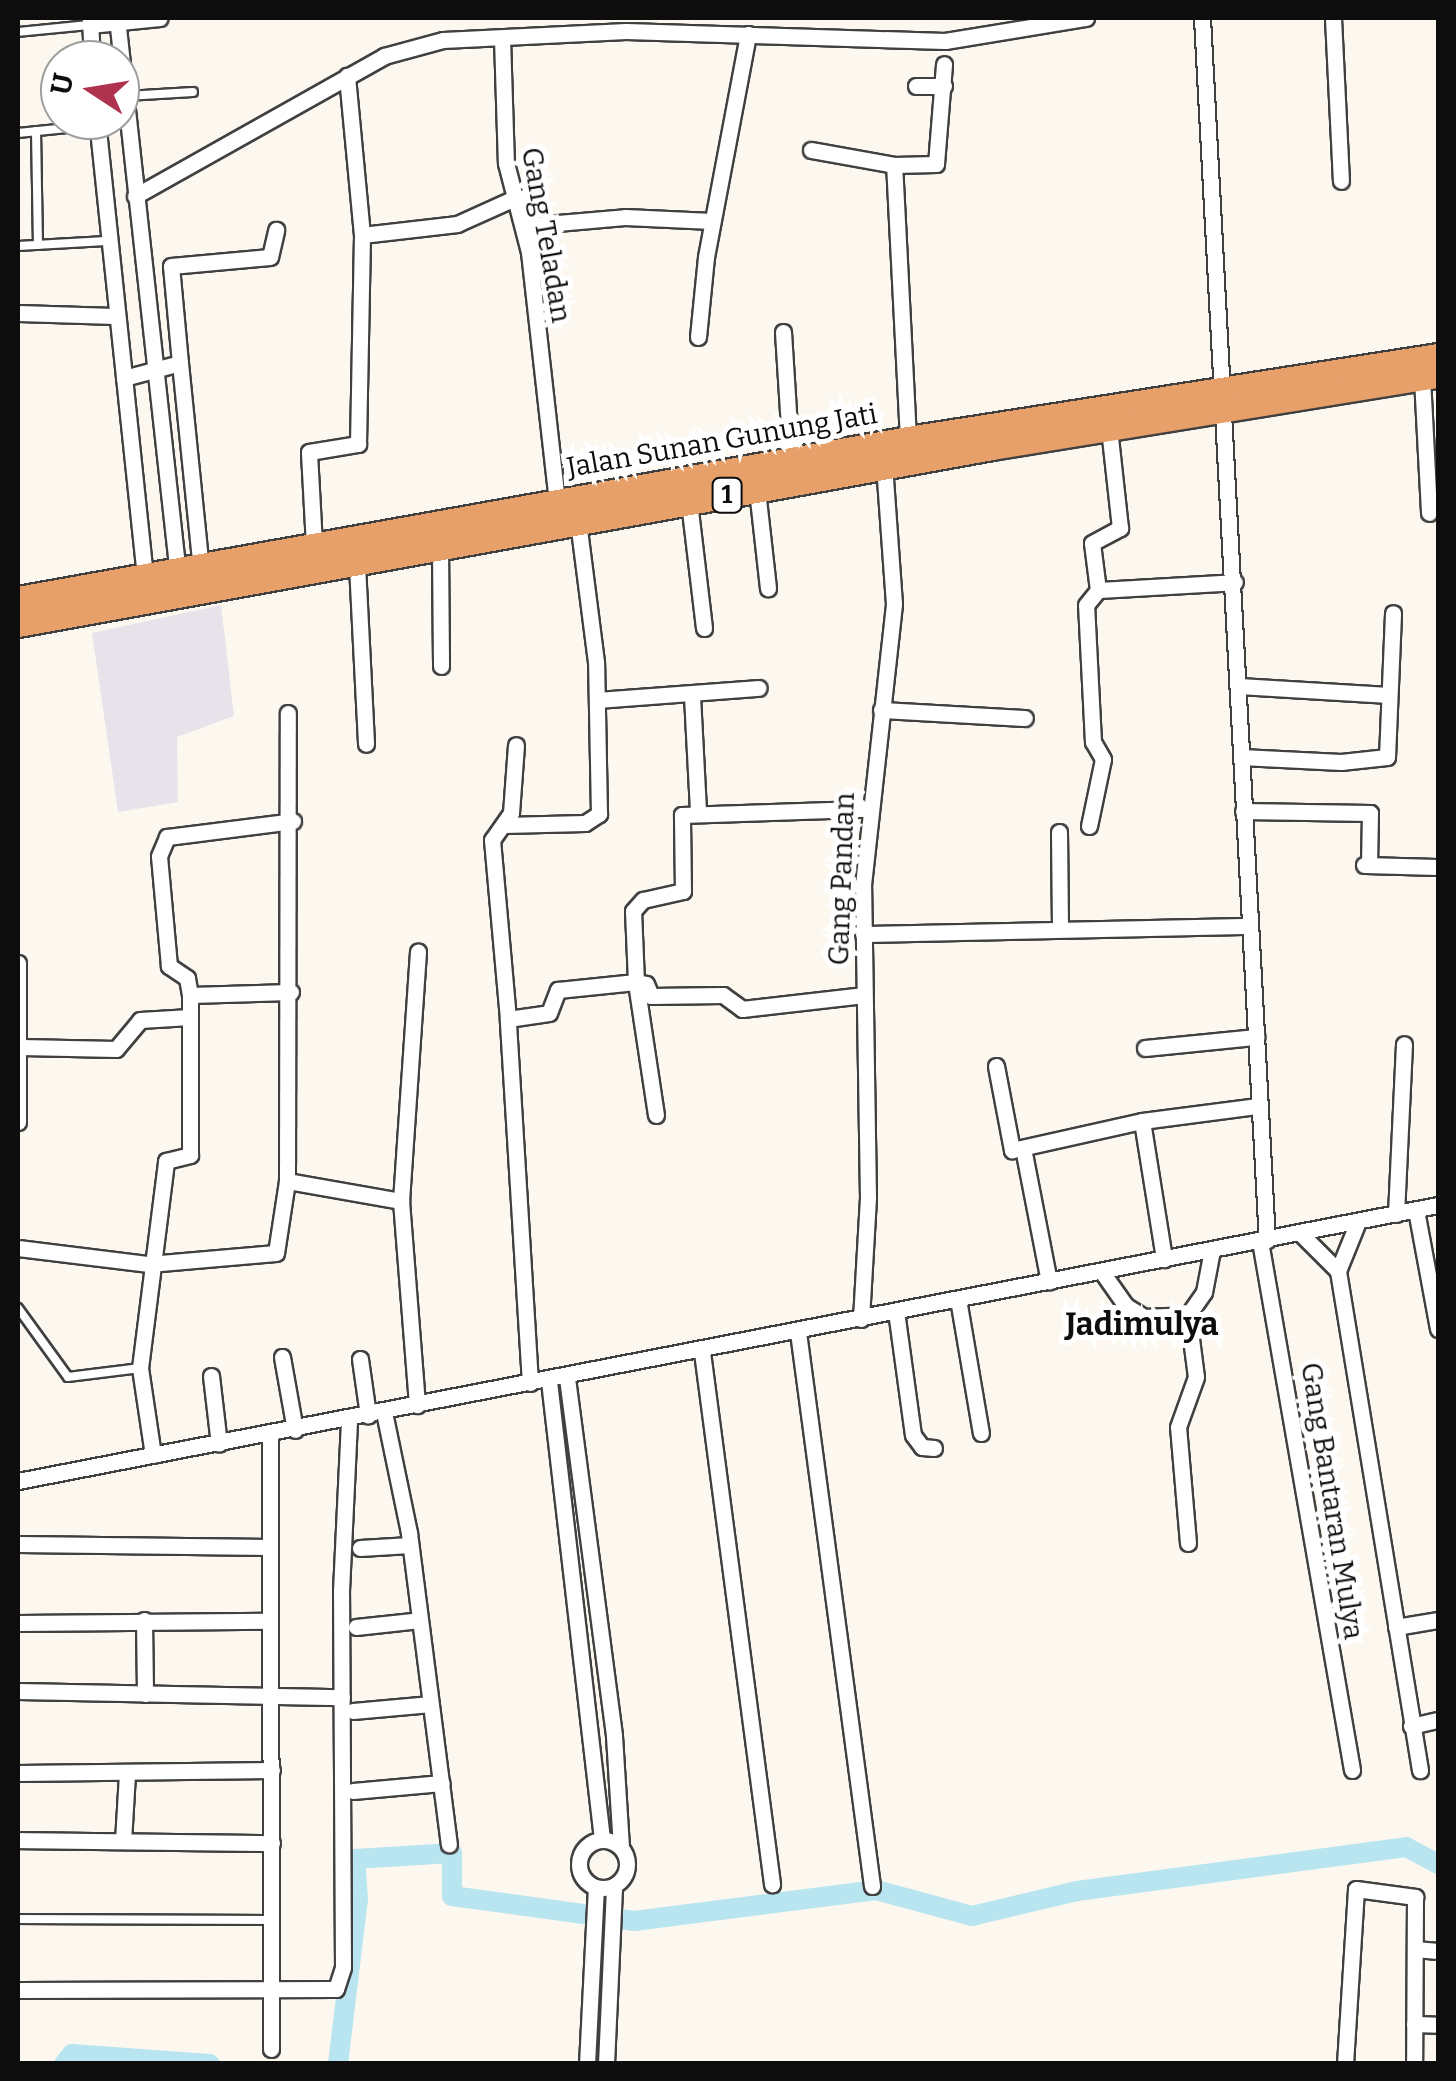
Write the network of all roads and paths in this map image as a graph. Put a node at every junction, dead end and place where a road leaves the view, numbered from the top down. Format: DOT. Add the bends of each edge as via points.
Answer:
graph roads {
  1 [pos="156,18"];
  2 [pos="1086,18"];
  3 [pos="1202,18"];
  4 [pos="1333,18"];
  5 [pos="117,20"];
  6 [pos="90,21"];
  7 [pos="18,32"];
  8 [pos="748,34"];
  9 [pos="502,38"];
  10 [pos="944,64"];
  11 [pos="347,76"];
  12 [pos="916,86"];
  13 [pos="944,86"];
  14 [pos="193,92"];
  15 [pos="140,95"];
  16 [pos="40,130"];
  17 [pos="36,131"];
  18 [pos="18,133"];
  19 [pos="98,140"];
  20 [pos="130,140"];
  21 [pos="811,150"];
  22 [pos="894,164"];
  23 [pos="1341,181"];
  24 [pos="135,196"];
  25 [pos="516,198"];
  26 [pos="712,221"];
  27 [pos="524,226"];
  28 [pos="276,230"];
  29 [pos="362,235"];
  30 [pos="106,241"];
  31 [pos="38,245"];
  32 [pos="18,246"];
  33 [pos="142,261"];
  34 [pos="109,266"];
  35 [pos="18,313"];
  36 [pos="114,316"];
  37 [pos="783,332"];
  38 [pos="698,337"];
  39 [pos="1438,356"];
  40 [pos="180,363"];
  41 [pos="155,374"];
  42 [pos="1430,377"];
  43 [pos="124,378"];
  44 [pos="1222,402"];
  45 [pos="1109,429"];
  46 [pos="1029,431"];
  47 [pos="908,439"];
  48 [pos="882,456"];
  49 [pos="791,460"];
  50 [pos="756,490"];
  51 [pos="689,502"];
  52 [pos="1429,513"];
  53 [pos="567,515"];
  54 [pos="314,545"];
  55 [pos="440,547"];
  56 [pos="357,565"];
  57 [pos="187,579"];
  58 [pos="1235,582"];
  59 [pos="768,588"];
  60 [pos="1098,590"];
  61 [pos="148,591"];
  62 [pos="18,599"];
  63 [pos="1393,613"];
  64 [pos="18,624"];
  65 [pos="704,628"];
  66 [pos="442,666"];
  67 [pos="1239,686"];
  68 [pos="759,688"];
  69 [pos="1389,695"];
  70 [pos="692,696"];
  71 [pos="598,700"];
  72 [pos="881,710"];
  73 [pos="288,713"];
  74 [pos="1025,718"];
  75 [pos="366,744"];
  76 [pos="516,744"];
  77 [pos="1242,757"];
  78 [pos="698,810"];
  79 [pos="867,810"];
  80 [pos="1243,812"];
  81 [pos="292,821"];
  82 [pos="504,824"];
  83 [pos="1089,826"];
  84 [pos="1059,832"];
  85 [pos="1438,867"];
  86 [pos="1247,926"];
  87 [pos="1060,929"];
  88 [pos="862,934"];
  89 [pos="418,952"];
  90 [pos="18,963"];
  91 [pos="636,982"];
  92 [pos="291,992"];
  93 [pos="864,995"];
  94 [pos="190,996"];
  95 [pos="190,1017"];
  96 [pos="508,1020"];
  97 [pos="1256,1037"];
  98 [pos="1404,1044"];
  99 [pos="21,1047"];
  100 [pos="1146,1048"];
  101 [pos="996,1066"];
  102 [pos="1258,1106"];
  103 [pos="656,1115"];
  104 [pos="1142,1121"];
  105 [pos="18,1122"];
  106 [pos="1023,1148"];
  107 [pos="287,1181"];
  108 [pos="401,1202"];
  109 [pos="1438,1205"];
  110 [pos="1416,1210"];
  111 [pos="1396,1214"];
  112 [pos="1357,1224"];
  113 [pos="1302,1235"];
  114 [pos="1264,1240"];
  115 [pos="18,1248"];
  116 [pos="1212,1250"];
  117 [pos="1164,1259"];
  118 [pos="149,1264"];
  119 [pos="1338,1271"];
  120 [pos="1102,1272"];
  121 [pos="1049,1282"];
  122 [pos="958,1299"];
  123 [pos="18,1308"];
  124 [pos="896,1311"];
  125 [pos="1188,1315"];
  126 [pos="861,1318"];
  127 [pos="1438,1329"];
  128 [pos="798,1332"];
  129 [pos="702,1352"];
  130 [pos="282,1357"];
  131 [pos="360,1359"];
  132 [pos="140,1368"];
  133 [pos="211,1376"];
  134 [pos="567,1378"];
  135 [pos="549,1381"];
  136 [pos="530,1384"];
  137 [pos="417,1405"];
  138 [pos="376,1414"];
  139 [pos="349,1419"];
  140 [pos="295,1430"];
  141 [pos="982,1433"];
  142 [pos="270,1435"];
  143 [pos="219,1444"];
  144 [pos="934,1448"];
  145 [pos="152,1455"];
  146 [pos="18,1481"];
  147 [pos="1188,1543"];
  148 [pos="18,1544"];
  149 [pos="410,1545"];
  150 [pos="270,1547"];
  151 [pos="360,1548"];
  152 [pos="144,1620"];
  153 [pos="420,1620"];
  154 [pos="1438,1620"];
  155 [pos="270,1621"];
  156 [pos="18,1623"];
  157 [pos="356,1627"];
  158 [pos="1396,1628"];
  159 [pos="18,1691"];
  160 [pos="146,1694"];
  161 [pos="271,1694"];
  162 [pos="342,1697"];
  163 [pos="431,1704"];
  164 [pos="353,1711"];
  165 [pos="1438,1720"];
  166 [pos="1411,1726"];
  167 [pos="272,1770"];
  168 [pos="1352,1770"];
  169 [pos="1420,1770"];
  170 [pos="18,1773"];
  171 [pos="127,1773"];
  172 [pos="442,1784"];
  173 [pos="353,1791"];
  174 [pos="602,1839"];
  175 [pos="18,1840"];
  176 [pos="123,1841"];
  177 [pos="272,1843"];
  178 [pos="450,1844"];
  179 [pos="621,1846"];
  180 [pos="772,1884"];
  181 [pos="614,1886"];
  182 [pos="872,1886"];
  183 [pos="596,1887"];
  184 [pos="18,1919"];
  185 [pos="270,1920"];
  186 [pos="1415,1949"];
  187 [pos="1438,1951"];
  188 [pos="18,1990"];
  189 [pos="273,1992"];
  190 [pos="1414,2024"];
  191 [pos="1438,2025"];
  192 [pos="272,2049"];
  193 [pos="587,2064"];
  194 [pos="606,2064"];
  195 [pos="1346,2064"];
  196 [pos="1414,2064"];
  1 -- 5 [label="street"];
  2 -- 8 [label="street" via="945,41"];
  3 -- 44 [label="street, Gang Bantaran Mulya"];
  4 -- 23 [label="street"];
  5 -- 6 [label="street"];
  6 -- 7 [label="lane"];
  8 -- 9 [label="street"];
  8 -- 26 [label="street"];
  9 -- 11 [label="street" via="412,46"];
  9 -- 25 [label="street, Gang Teladan" via="502,114"];
  10 -- 13 [label="street"];
  11 -- 24 [label="street"];
  11 -- 29 [label="street"];
  12 -- 13 [label="street"];
  13 -- 22 [label="street" via="936,164"];
  14 -- 15 [label="lane"];
  16 -- 17 [label="lane"];
  17 -- 18 [label="lane"];
  17 -- 31 [label="lane"];
  19 -- 30 [label="street"];
  20 -- 24 [label="street"];
  21 -- 22 [label="street"];
  22 -- 47 [label="street"];
  24 -- 33 [label="street"];
  25 -- 27 [label="street, Gang Teladan"];
  25 -- 29 [label="street" via="457,224"];
  26 -- 27 [label="street" via="625,217"];
  26 -- 38 [label="street"];
  27 -- 53 [label="street, Gang Teladan"];
  28 -- 40 [label="street" via="274,256 169,268"];
  29 -- 54 [label="street" via="358,444 309,452"];
  30 -- 31 [label="lane"];
  30 -- 34 [label="street"];
  31 -- 32 [label="lane"];
  33 -- 34 [label="street"];
  33 -- 41 [label="street"];
  34 -- 36 [label="street"];
  35 -- 36 [label="street"];
  36 -- 43 [label="street"];
  37 -- 49 [label="street"];
  39 -- 44 [label="highway, Jalan Sunan Gunung Jati / 1"];
  40 -- 41 [label="street"];
  40 -- 57 [label="street"];
  41 -- 43 [label="street"];
  41 -- 57 [label="street"];
  42 -- 44 [label="highway, 1"];
  42 -- 52 [label="street"];
  43 -- 61 [label="street"];
  44 -- 45 [label="highway, 1"];
  44 -- 46 [label="highway, Jalan Sunan Gunung Jati / 1"];
  44 -- 58 [label="street, Gang Bantaran Mulya"];
  45 -- 46 [label="highway, 1"];
  45 -- 60 [label="street" via="1120,528 1092,542"];
  46 -- 47 [label="highway, Jalan Sunan Gunung Jati / 1"];
  46 -- 48 [label="highway, 1"];
  47 -- 48 [label="highway, Jalan Sunan Gunung Jati / 1"];
  48 -- 49 [label="highway, Jalan Sunan Gunung Jati / 1"];
  48 -- 50 [label="highway, 1"];
  48 -- 72 [label="street, Gang Pandan" via="894,604"];
  49 -- 53 [label="highway, Jalan Sunan Gunung Jati / 1"];
  50 -- 51 [label="highway, 1"];
  50 -- 59 [label="street"];
  51 -- 53 [label="highway, 1"];
  51 -- 65 [label="street"];
  53 -- 54 [label="highway, Jalan Sunan Gunung Jati / 1"];
  53 -- 55 [label="highway, 1"];
  53 -- 71 [label="street, Gang Teladan"];
  54 -- 57 [label="highway, Jalan Sunan Gunung Jati / 1"];
  55 -- 56 [label="highway, 1"];
  55 -- 66 [label="street"];
  56 -- 57 [label="highway, 1"];
  56 -- 75 [label="street"];
  57 -- 61 [label="highway, 1"];
  58 -- 60 [label="street"];
  58 -- 67 [label="street, Gang Bantaran Mulya"];
  60 -- 83 [label="street" via="1086,611 1093,742 1103,759"];
  61 -- 62 [label="highway, 1"];
  61 -- 64 [label="highway, 1"];
  63 -- 69 [label="street"];
  67 -- 69 [label="street"];
  67 -- 77 [label="street, Gang Bantaran Mulya"];
  68 -- 70 [label="street"];
  69 -- 77 [label="street" via="1383,760"];
  70 -- 71 [label="street"];
  70 -- 78 [label="street"];
  71 -- 82 [label="street, Gang Teladan" via="597,818"];
  72 -- 74 [label="street"];
  72 -- 79 [label="street, Gang Pandan"];
  73 -- 81 [label="street"];
  76 -- 82 [label="street" via="511,813"];
  77 -- 80 [label="street, Gang Bantaran Mulya"];
  78 -- 79 [label="street"];
  78 -- 91 [label="street" via="680,820 683,891 643,900 633,911"];
  79 -- 88 [label="street, Gang Pandan"];
  80 -- 85 [label="street" via="1370,813 1364,865"];
  80 -- 86 [label="street, Gang Bantaran Mulya"];
  81 -- 92 [label="street"];
  81 -- 94 [label="street" via="167,837 160,856 169,966 187,978"];
  82 -- 96 [label="street" via="492,840"];
  84 -- 87 [label="street"];
  86 -- 87 [label="street"];
  86 -- 97 [label="street, Gang Bantaran Mulya"];
  87 -- 88 [label="street"];
  88 -- 93 [label="street, Gang Pandan"];
  89 -- 108 [label="street"];
  90 -- 99 [label="street"];
  91 -- 93 [label="street" via="646,984 651,996 723,995 742,1009"];
  91 -- 96 [label="street" via="558,990 549,1013"];
  91 -- 103 [label="street"];
  92 -- 94 [label="street"];
  92 -- 107 [label="street"];
  93 -- 126 [label="street, Gang Pandan" via="868,1198"];
  94 -- 95 [label="street"];
  95 -- 99 [label="street" via="140,1020 116,1050"];
  95 -- 118 [label="street" via="190,1155 166,1161"];
  96 -- 136 [label="street"];
  97 -- 100 [label="street"];
  97 -- 102 [label="street, Gang Bantaran Mulya"];
  98 -- 111 [label="street"];
  99 -- 105 [label="street"];
  101 -- 106 [label="street" via="1009,1148"];
  102 -- 104 [label="street"];
  102 -- 114 [label="street, Gang Bantaran Mulya"];
  104 -- 106 [label="street"];
  104 -- 117 [label="street"];
  106 -- 121 [label="street"];
  107 -- 108 [label="street"];
  107 -- 118 [label="street" via="274,1255"];
  108 -- 137 [label="street"];
  109 -- 110 [label="street"];
  110 -- 111 [label="street"];
  110 -- 127 [label="street"];
  111 -- 112 [label="street"];
  112 -- 113 [label="street"];
  112 -- 119 [label="street"];
  113 -- 114 [label="street"];
  113 -- 119 [label="street"];
  114 -- 116 [label="street"];
  114 -- 168 [label="street, Gang Bantaran Mulya"];
  115 -- 118 [label="street"];
  116 -- 117 [label="street"];
  116 -- 125 [label="street" via="1208,1280"];
  117 -- 120 [label="street"];
  118 -- 132 [label="street"];
  119 -- 158 [label="street"];
  120 -- 121 [label="street"];
  120 -- 125 [label="street" via="1126,1306 1144,1317"];
  121 -- 122 [label="street"];
  122 -- 124 [label="street"];
  122 -- 141 [label="street"];
  123 -- 132 [label="lane" via="68,1377"];
  124 -- 126 [label="street"];
  124 -- 144 [label="street" via="912,1435 922,1447"];
  125 -- 147 [label="street" via="1196,1377 1178,1427"];
  126 -- 128 [label="street"];
  128 -- 129 [label="street"];
  128 -- 182 [label="street"];
  129 -- 134 [label="street"];
  129 -- 180 [label="street"];
  130 -- 140 [label="street"];
  131 -- 138 [label="street"];
  132 -- 145 [label="street"];
  133 -- 143 [label="street"];
  134 -- 135 [label="street"];
  134 -- 179 [label="street" via="614,1736"];
  135 -- 136 [label="street"];
  135 -- 174 [label="street"];
  136 -- 137 [label="street"];
  137 -- 138 [label="street"];
  138 -- 139 [label="street"];
  138 -- 149 [label="street"];
  139 -- 140 [label="street"];
  139 -- 162 [label="street"];
  140 -- 142 [label="street"];
  142 -- 143 [label="street"];
  142 -- 150 [label="street"];
  143 -- 145 [label="street"];
  145 -- 146 [label="street"];
  148 -- 150 [label="street"];
  149 -- 151 [label="street"];
  149 -- 153 [label="street"];
  150 -- 155 [label="street"];
  152 -- 155 [label="street"];
  152 -- 156 [label="street"];
  152 -- 160 [label="street"];
  153 -- 157 [label="street"];
  153 -- 163 [label="street"];
  154 -- 158 [label="street"];
  155 -- 161 [label="street"];
  158 -- 166 [label="street"];
  159 -- 160 [label="street"];
  160 -- 161 [label="street"];
  161 -- 162 [label="street"];
  161 -- 167 [label="street"];
  162 -- 189 [label="street" via="342,1977 330,1992"];
  163 -- 164 [label="street"];
  163 -- 172 [label="street"];
  165 -- 166 [label="street"];
  166 -- 169 [label="street"];
  167 -- 171 [label="street"];
  167 -- 177 [label="street"];
  170 -- 171 [label="street"];
  171 -- 176 [label="street"];
  172 -- 173 [label="street"];
  172 -- 178 [label="street"];
  174 -- 179 [label="street"];
  174 -- 183 [label="street" via="580,1856 581,1875"];
  175 -- 176 [label="street"];
  176 -- 177 [label="street"];
  177 -- 185 [label="street"];
  179 -- 181 [label="street" via="628,1863"];
  181 -- 183 [label="street"];
  181 -- 194 [label="street"];
  183 -- 193 [label="street"];
  184 -- 185 [label="lane"];
  185 -- 189 [label="street"];
  186 -- 187 [label="street"];
  186 -- 190 [label="street"];
  186 -- 195 [label="street" via="1415,1897 1356,1890"];
  188 -- 189 [label="street"];
  189 -- 192 [label="street"];
  190 -- 191 [label="street"];
  190 -- 196 [label="street"];
}
